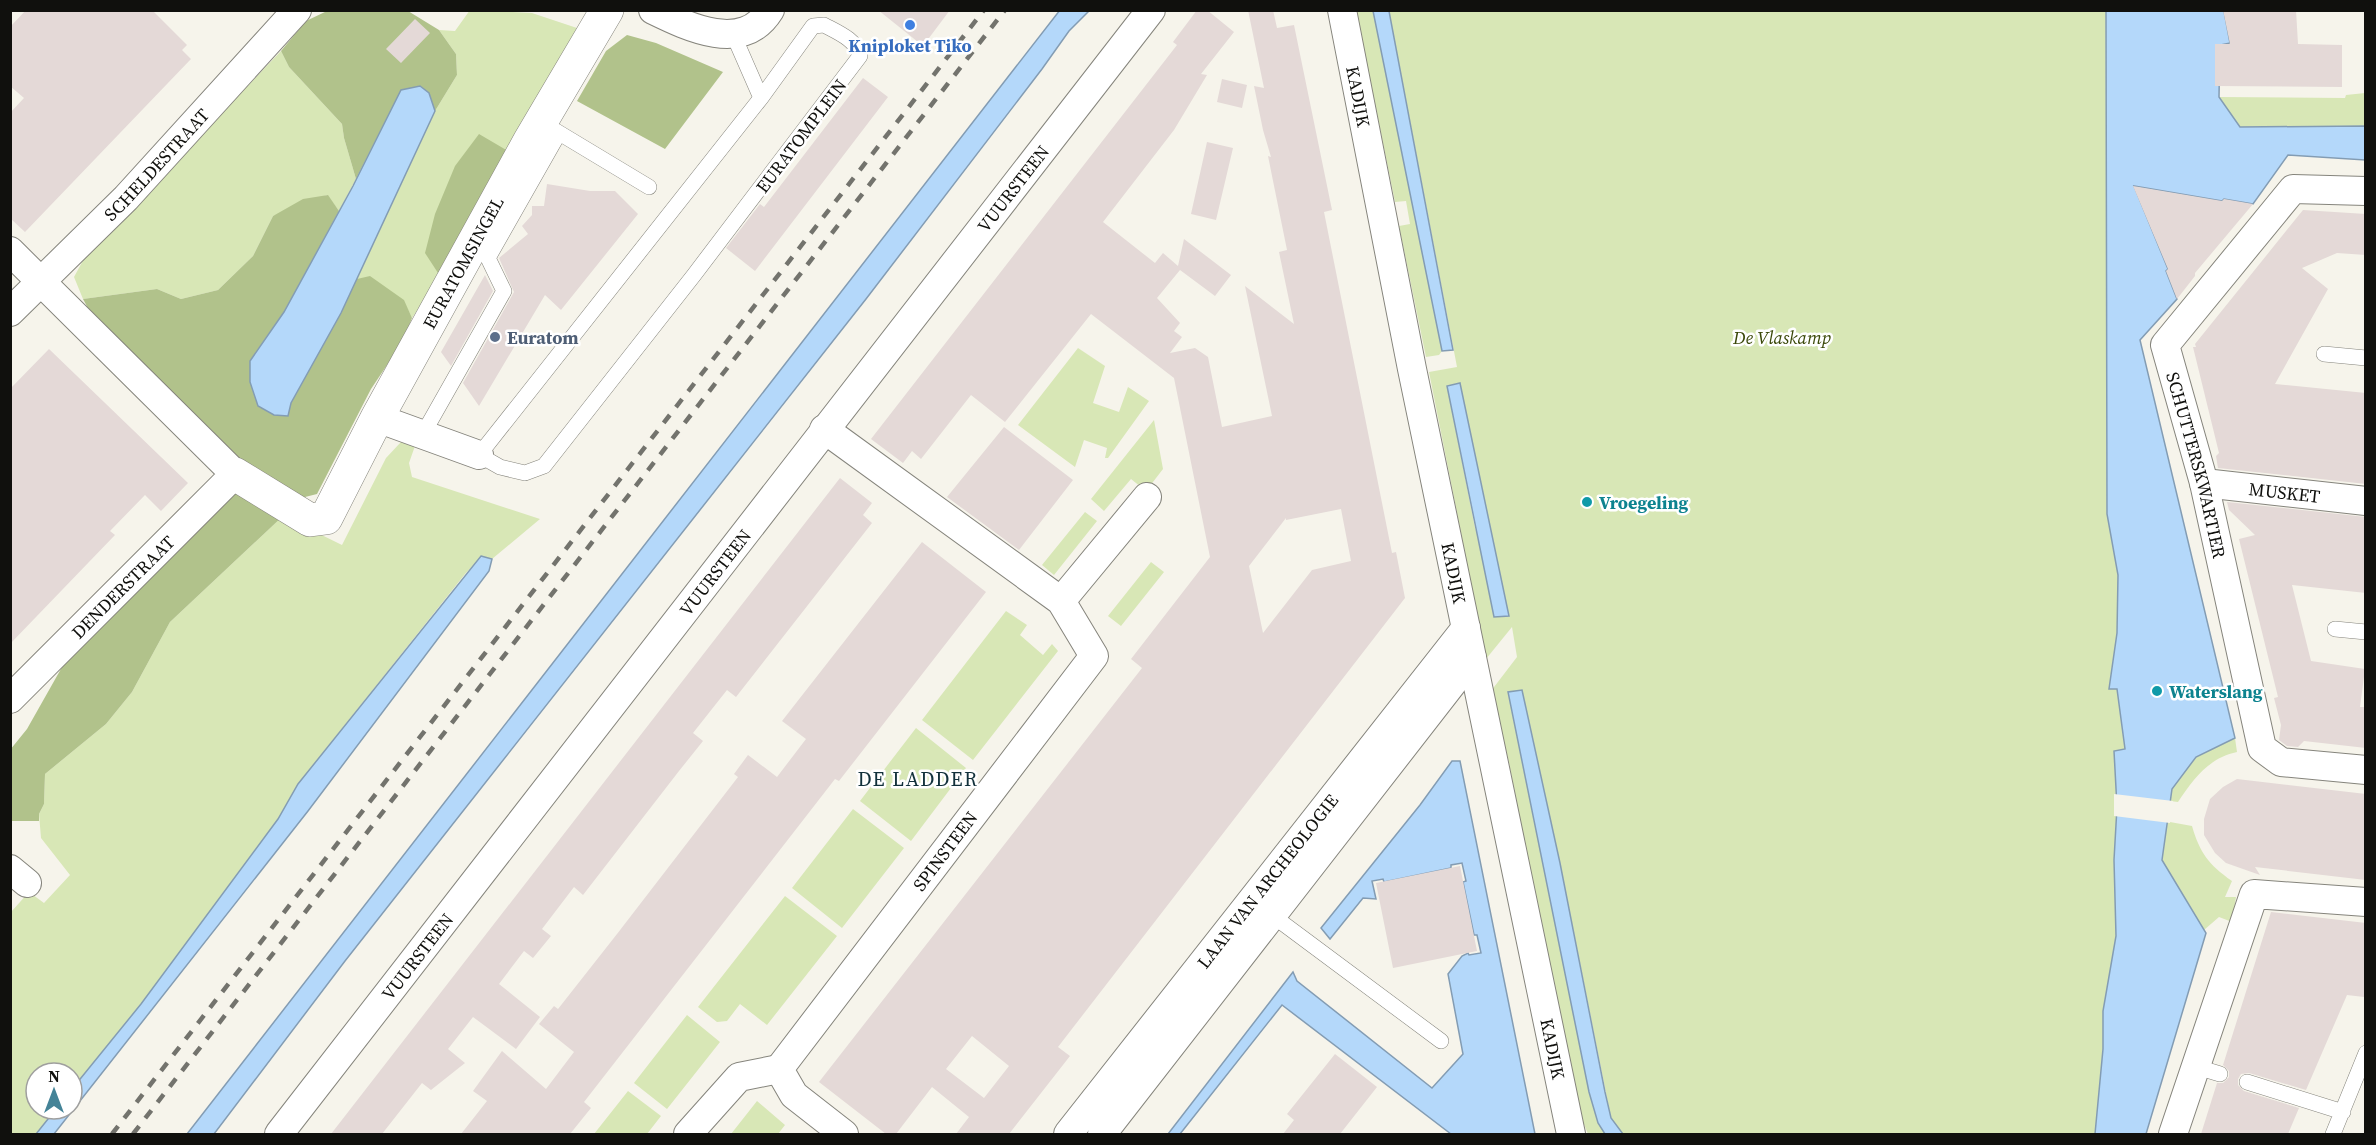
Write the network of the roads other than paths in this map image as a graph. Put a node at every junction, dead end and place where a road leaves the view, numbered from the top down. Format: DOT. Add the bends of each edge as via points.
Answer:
graph roads {
  1 [pos="297,10"];
  2 [pos="607,10"];
  3 [pos="653,10"];
  4 [pos="770,10"];
  5 [pos="1151,10"];
  6 [pos="1342,10"];
  7 [pos="733,34"];
  8 [pos="761,98"];
  9 [pos="550,127"];
  10 [pos="649,187"];
  11 [pos="2366,191"];
  12 [pos="482,250"];
  13 [pos="10,251"];
  14 [pos="40,281"];
  15 [pos="10,312"];
  16 [pos="2324,354"];
  17 [pos="2366,358"];
  18 [pos="377,418"];
  19 [pos="824,429"];
  20 [pos="423,434"];
  21 [pos="479,455"];
  22 [pos="235,474"];
  23 [pos="2204,483"];
  24 [pos="1147,497"];
  25 [pos="2366,501"];
  26 [pos="1061,601"];
  27 [pos="1466,628"];
  28 [pos="2335,628"];
  29 [pos="2366,632"];
  30 [pos="1472,658"];
  31 [pos="10,699"];
  32 [pos="2366,770"];
  33 [pos="2366,902"];
  34 [pos="1262,908"];
  35 [pos="1441,1041"];
  36 [pos="2366,1053"];
  37 [pos="779,1069"];
  38 [pos="2247,1082"];
  39 [pos="2343,1112"];
  40 [pos="279,1134"];
  41 [pos="688,1134"];
  42 [pos="844,1134"];
  43 [pos="1068,1134"];
  44 [pos="1102,1134"];
  45 [pos="1571,1134"];
  46 [pos="2173,1134"];
  47 [pos="2333,1134"];
  1 -- 14 [label="street, SCHELDESTRAAT" via="126,198"];
  2 -- 9 [label="street, EURATOMSINGEL"];
  3 -- 7 [label="street" via="700,30"];
  4 -- 7 [label="street" via="750,28"];
  5 -- 19 [label="street, VUURSTEEN"];
  6 -- 27 [label="street, KADIJK"];
  7 -- 8 [label="lane"];
  8 -- 21 [label="lane, EURATOMPLEIN"];
  8 -- 21 [label="lane, EURATOMPLEIN" via="813,26 824,25 845,36 859,50 853,68 544,466 525,473 500,467"];
  9 -- 10 [label="lane"];
  9 -- 12 [label="street, EURATOMSINGEL"];
  11 -- 23 [label="street, SCHUTTERSKWARTIER" via="2293,189 2165,345"];
  12 -- 18 [label="street, EURATOMSINGEL"];
  12 -- 20 [label="lane" via="504,291"];
  13 -- 14 [label="street"];
  14 -- 15 [label="street, SCHELDESTRAAT"];
  14 -- 22 [label="street"];
  16 -- 17 [label="lane"];
  18 -- 20 [label="street, EURATOMPLEIN"];
  18 -- 22 [label="street, EURATOMSINGEL" via="326,518 310,520"];
  19 -- 26 [label="street, SPINSTEEN"];
  19 -- 40 [label="street, VUURSTEEN"];
  20 -- 21 [label="street, EURATOMPLEIN"];
  22 -- 31 [label="street, DENDERSTRAAT"];
  23 -- 25 [label="street, MUSKET"];
  23 -- 32 [label="street, SCHUTTERSKWARTIER" via="2262,748 2281,762"];
  24 -- 26 [label="street"];
  26 -- 37 [label="street, SPINSTEEN" via="1094,656"];
  27 -- 30 [label="street, KADIJK"];
  27 -- 34 [label="street, LAAN VAN ARCHEOLOGIE"];
  28 -- 29 [label="lane"];
  30 -- 34 [label="street, LAAN VAN ARCHEOLOGIE"];
  30 -- 45 [label="street, KADIJK"];
  33 -- 46 [label="street" via="2254,894 2208,1070"];
  34 -- 35 [label="lane"];
  34 -- 43 [label="street, LAAN VAN ARCHEOLOGIE"];
  34 -- 44 [label="street, LAAN VAN ARCHEOLOGIE"];
  36 -- 39 [label="lane"];
  37 -- 41 [label="street" via="739,1077"];
  37 -- 42 [label="street" via="794,1095"];
  38 -- 39 [label="lane"];
  39 -- 47 [label="lane"];
}
